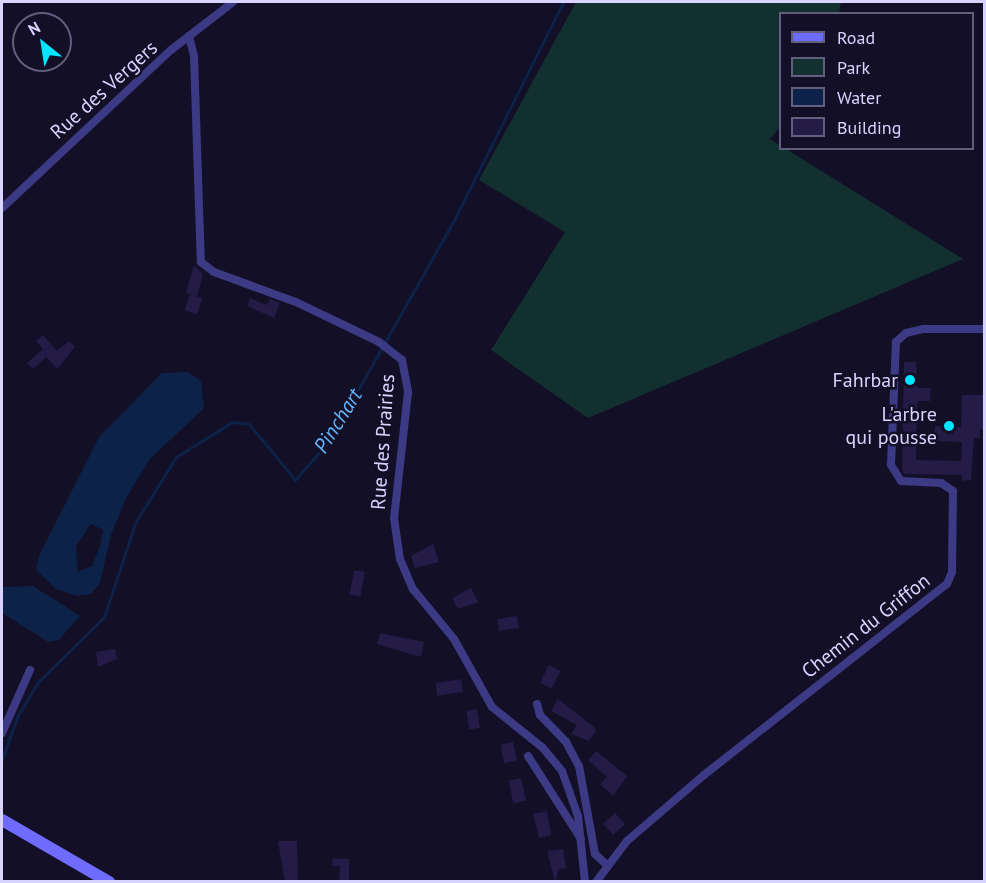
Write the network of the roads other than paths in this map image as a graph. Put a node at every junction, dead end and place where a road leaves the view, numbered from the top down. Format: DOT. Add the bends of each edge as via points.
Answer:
graph roads {
  1 [pos="233,2"];
  2 [pos="189,36"];
  3 [pos="2,208"];
  4 [pos="984,329"];
  5 [pos="30,670"];
  6 [pos="537,704"];
  7 [pos="2,732"];
  8 [pos="528,756"];
  9 [pos="2,820"];
  10 [pos="583,842"];
  11 [pos="607,865"];
  12 [pos="107,881"];
  13 [pos="585,882"];
  14 [pos="596,882"];
  1 -- 2 [label="street, Rue des Vergers"];
  2 -- 3 [label="street, Rue des Vergers"];
  2 -- 10 [label="street, Rue des Prairies" via="194,57 201,262 214,272 296,302 379,342 402,360 408,379 394,518 403,568 414,589 454,639 492,707 556,761 571,791"];
  4 -- 11 [label="street, Chemin du Griffon" via="924,329 906,333 896,342 893,474 901,481 942,483 953,491 952,572 947,584 704,775"];
  5 -- 7 [label="street"];
  6 -- 11 [label="street" via="540,716 566,742 579,766 595,854"];
  8 -- 10 [label="street"];
  9 -- 12 [label="main road"];
  10 -- 13 [label="street, Rue des Prairies"];
  11 -- 14 [label="street, Chemin du Griffon"];
}
